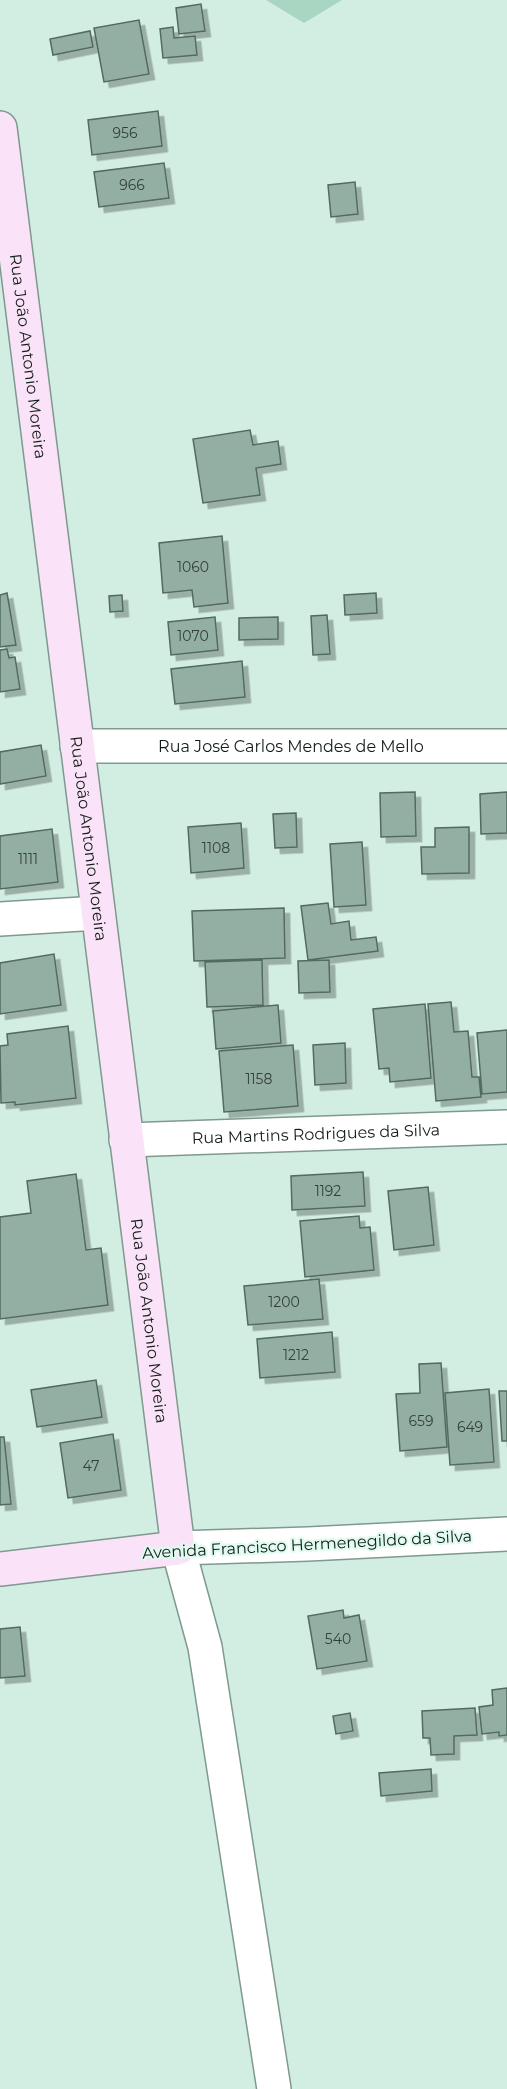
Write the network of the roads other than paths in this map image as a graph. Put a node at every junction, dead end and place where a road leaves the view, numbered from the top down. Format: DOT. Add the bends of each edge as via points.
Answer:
graph roads {
  1 [pos="0,128"];
  2 [pos="77,746"];
  3 [pos="507,746"];
  4 [pos="98,913"];
  5 [pos="0,919"];
  6 [pos="507,1127"];
  7 [pos="126,1140"];
  8 [pos="507,1534"];
  9 [pos="178,1548"];
  10 [pos="0,1569"];
  11 [pos="274,2089"];
  1 -- 2 [label="main road, Rua João Antonio Moreira"];
  2 -- 3 [label="street, Rua José Carlos Mendes de Mello"];
  2 -- 4 [label="main road, Rua João Antonio Moreira"];
  4 -- 5 [label="street"];
  4 -- 7 [label="main road, Rua João Antonio Moreira"];
  6 -- 7 [label="street, Rua Martins Rodrigues da Silva"];
  7 -- 9 [label="main road, Rua João Antonio Moreira"];
  8 -- 9 [label="street, Avenida Francisco Hermenegildo da Silva"];
  9 -- 10 [label="main road, Avenida Francisco Hermenegildo da Silva"];
  9 -- 11 [label="street" via="205,1647"];
}
